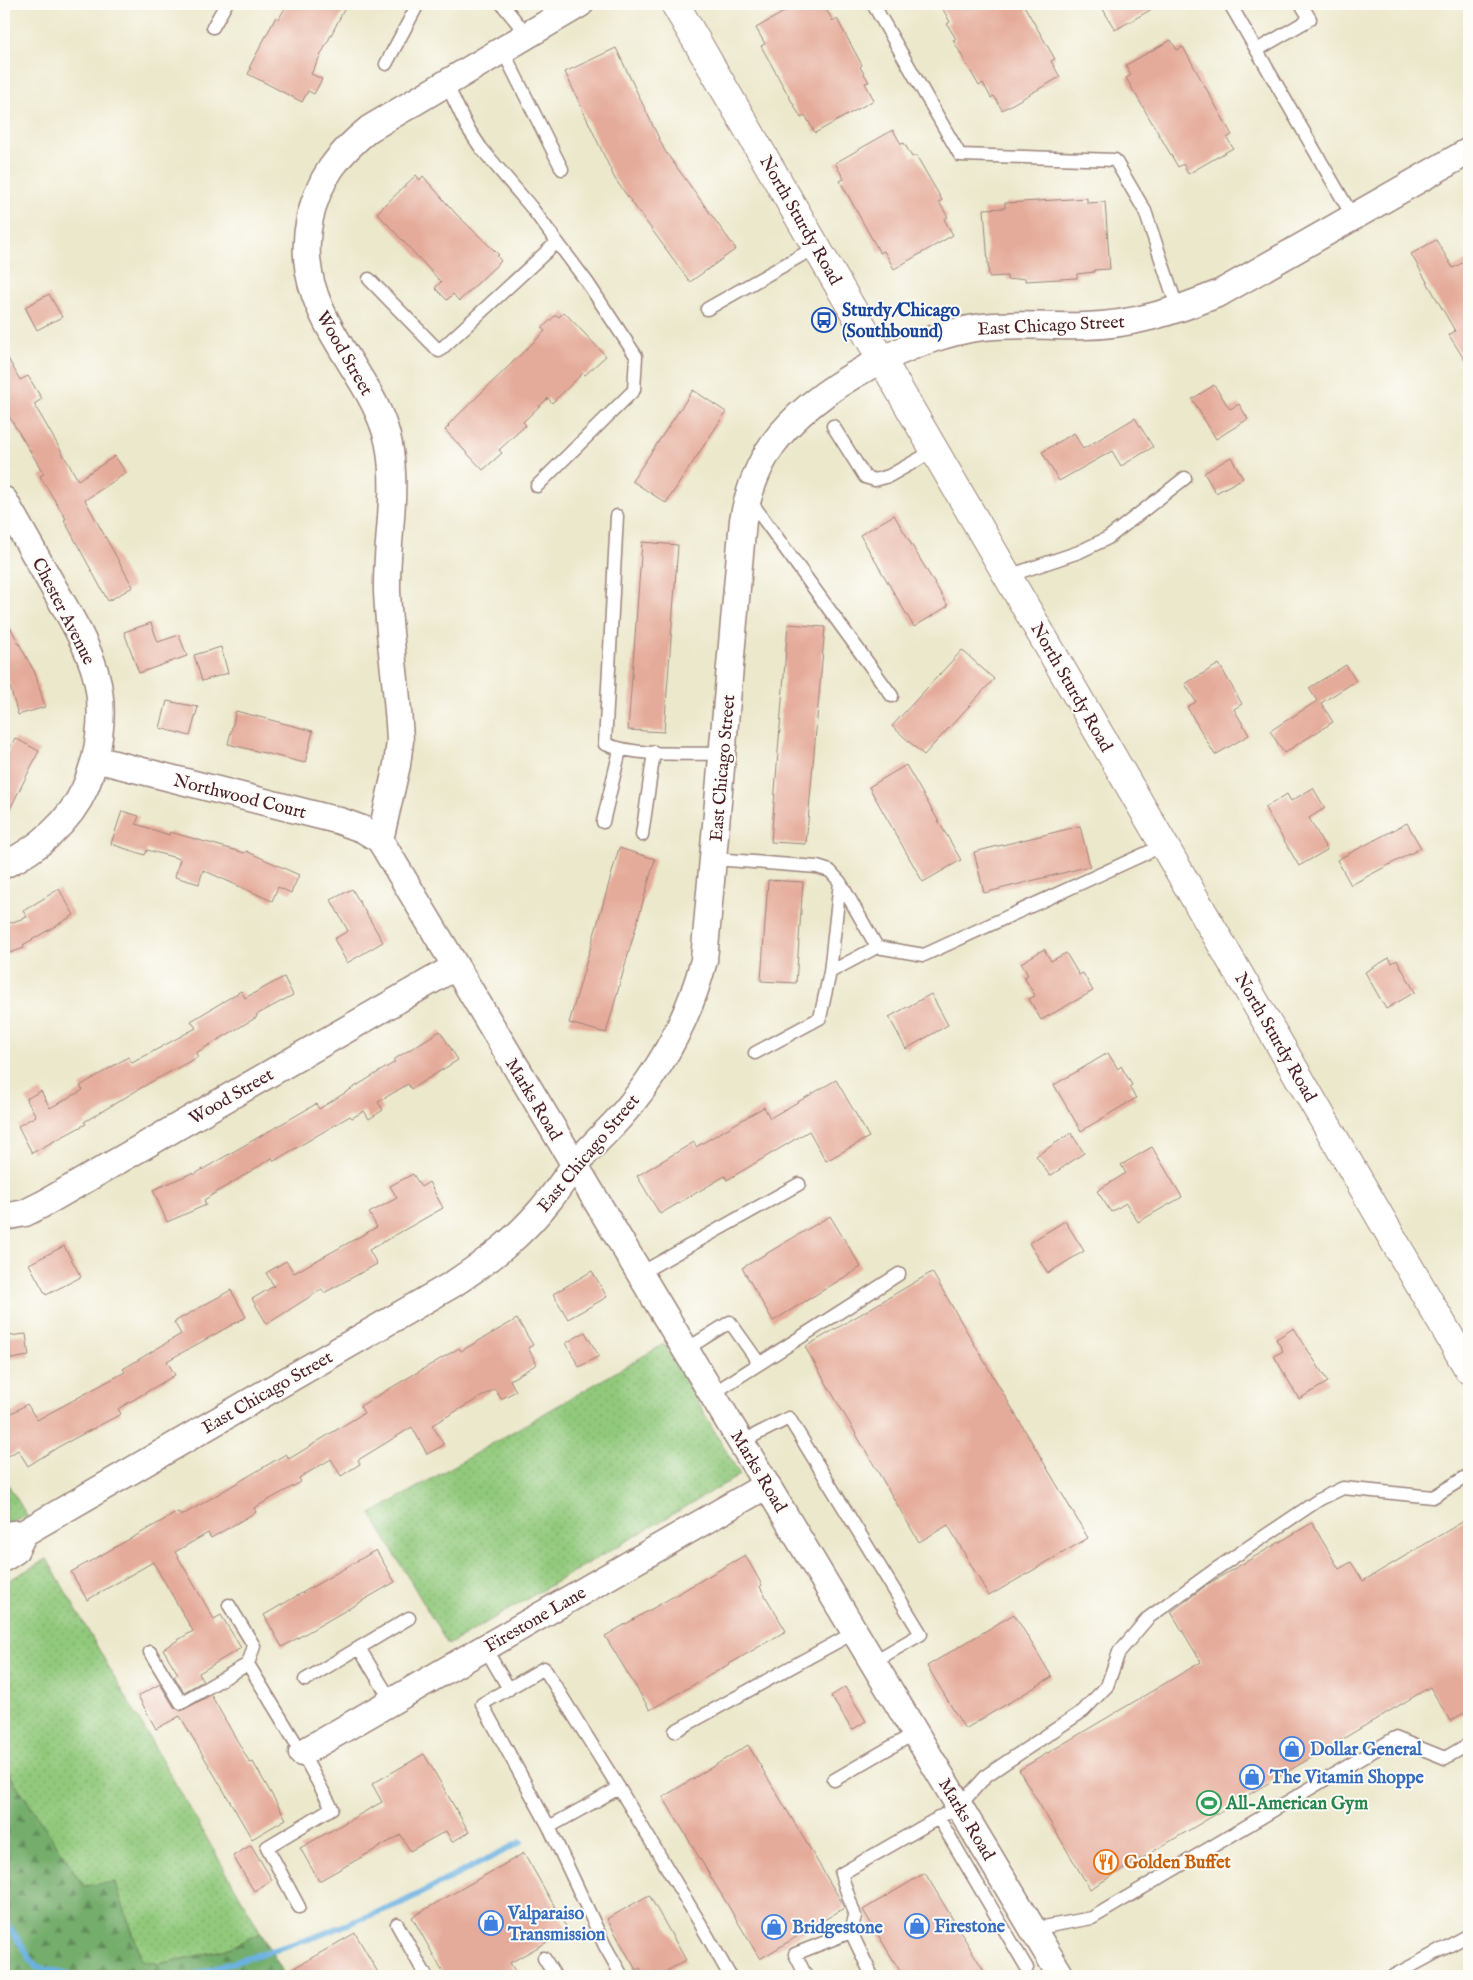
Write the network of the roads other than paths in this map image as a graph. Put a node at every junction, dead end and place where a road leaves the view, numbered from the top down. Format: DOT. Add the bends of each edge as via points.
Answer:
graph roads {
  1 [pos="226,4"];
  2 [pos="418,4"];
  3 [pos="502,4"];
  4 [pos="580,4"];
  5 [pos="676,4"];
  6 [pos="873,4"];
  7 [pos="1230,4"];
  8 [pos="1301,4"];
  9 [pos="213,27"];
  10 [pos="527,34"];
  11 [pos="502,49"];
  12 [pos="1257,50"];
  13 [pos="386,64"];
  14 [pos="446,83"];
  15 [pos="1469,152"];
  16 [pos="562,169"];
  17 [pos="1353,217"];
  18 [pos="557,242"];
  19 [pos="816,247"];
  20 [pos="369,278"];
  21 [pos="707,309"];
  22 [pos="1178,310"];
  23 [pos="881,359"];
  24 [pos="833,426"];
  25 [pos="934,450"];
  26 [pos="1185,478"];
  27 [pos="537,486"];
  28 [pos="748,497"];
  29 [pos="4,500"];
  30 [pos="617,516"];
  31 [pos="1008,576"];
  32 [pos="892,696"];
  33 [pos="620,750"];
  34 [pos="654,752"];
  35 [pos="723,754"];
  36 [pos="95,759"];
  37 [pos="603,822"];
  38 [pos="642,835"];
  39 [pos="380,840"];
  40 [pos="1164,845"];
  41 [pos="714,859"];
  42 [pos="4,865"];
  43 [pos="840,882"];
  44 [pos="877,946"];
  45 [pos="455,967"];
  46 [pos="830,972"];
  47 [pos="755,1053"];
  48 [pos="574,1166"];
  49 [pos="800,1184"];
  50 [pos="4,1218"];
  51 [pos="639,1274"];
  52 [pos="899,1274"];
  53 [pos="685,1350"];
  54 [pos="759,1363"];
  55 [pos="1469,1370"];
  56 [pos="712,1394"];
  57 [pos="742,1442"];
  58 [pos="1469,1475"];
  59 [pos="768,1485"];
  60 [pos="14,1534"];
  61 [pos="4,1558"];
  62 [pos="229,1606"];
  63 [pos="409,1618"];
  64 [pos="855,1632"];
  65 [pos="359,1648"];
  66 [pos="485,1648"];
  67 [pos="150,1652"];
  68 [pos="873,1662"];
  69 [pos="248,1664"];
  70 [pos="305,1680"];
  71 [pos="509,1688"];
  72 [pos="392,1702"];
  73 [pos="675,1731"];
  74 [pos="915,1732"];
  75 [pos="1469,1744"];
  76 [pos="302,1753"];
  77 [pos="834,1780"];
  78 [pos="618,1788"];
  79 [pos="949,1812"];
  80 [pos="549,1827"];
  81 [pos="299,1907"];
  82 [pos="397,1924"];
  83 [pos="1030,1924"];
  84 [pos="851,1932"];
  85 [pos="1005,1932"];
  86 [pos="1469,1935"];
  87 [pos="544,1958"];
  88 [pos="1027,1968"];
  89 [pos="426,1976"];
  90 [pos="555,1976"];
  91 [pos="622,1976"];
  92 [pos="730,1976"];
  93 [pos="806,1976"];
  94 [pos="872,1976"];
  95 [pos="1061,1976"];
  96 [pos="1393,1976"];
  1 -- 9 [label="lane"];
  2 -- 13 [label="lane"];
  3 -- 10 [label="lane"];
  4 -- 10 [label="street, Wood Street"];
  5 -- 19 [label="street, North Sturdy Road"];
  6 -- 22 [label="lane" via="960,156 1115,160 1145,211"];
  7 -- 12 [label="lane"];
  8 -- 12 [label="lane" via="1310,19"];
  10 -- 11 [label="street, Wood Street"];
  11 -- 14 [label="street, Wood Street"];
  11 -- 16 [label="lane"];
  12 -- 17 [label="lane"];
  14 -- 18 [label="lane" via="481,148 532,207"];
  14 -- 39 [label="street, Wood Street" via="350,144 324,179 309,224 309,277 316,302 372,400 390,450 394,503 387,590 400,741"];
  15 -- 17 [label="street, East Chicago Street"];
  17 -- 22 [label="street, East Chicago Street" via="1220,293"];
  18 -- 20 [label="lane" via="439,351"];
  18 -- 27 [label="lane" via="636,356 634,390"];
  19 -- 21 [label="lane"];
  19 -- 23 [label="street, North Sturdy Road"];
  22 -- 23 [label="street, East Chicago Street" via="1113,324 983,327 955,333"];
  23 -- 25 [label="street, North Sturdy Road"];
  23 -- 28 [label="street, East Chicago Street" via="826,393 798,416 774,444 758,470"];
  24 -- 25 [label="lane" via="864,478 875,480 889,476"];
  25 -- 31 [label="street, North Sturdy Road"];
  26 -- 31 [label="lane" via="1108,538 1079,552"];
  28 -- 32 [label="lane"];
  28 -- 35 [label="street, East Chicago Street" via="743,520"];
  29 -- 36 [label="street, Chester Avenue" via="83,639 94,666 102,711"];
  30 -- 33 [label="lane" via="605,744"];
  31 -- 40 [label="street, North Sturdy Road"];
  33 -- 34 [label="lane"];
  33 -- 37 [label="lane"];
  34 -- 35 [label="lane"];
  34 -- 38 [label="lane"];
  35 -- 41 [label="street, East Chicago Street"];
  36 -- 39 [label="street, Northwood Court" via="340,822 362,829"];
  36 -- 42 [label="street" via="68,818 41,842"];
  39 -- 45 [label="street"];
  40 -- 44 [label="lane" via="924,955"];
  40 -- 55 [label="street, North Sturdy Road"];
  41 -- 43 [label="lane" via="816,867 830,871"];
  41 -- 48 [label="street, East Chicago Street" via="704,960 688,1010 656,1071 621,1116"];
  43 -- 44 [label="lane"];
  43 -- 46 [label="lane"];
  44 -- 46 [label="lane"];
  45 -- 48 [label="street, Marks Road"];
  45 -- 50 [label="street, Wood Street" via="43,1204"];
  46 -- 47 [label="lane" via="820,1018"];
  48 -- 51 [label="street, Marks Road"];
  48 -- 60 [label="street, East Chicago Street" via="519,1233 493,1257 454,1284"];
  49 -- 51 [label="lane"];
  51 -- 53 [label="street, Marks Road"];
  52 -- 54 [label="lane"];
  53 -- 54 [label="lane" via="730,1322"];
  53 -- 56 [label="street, Marks Road"];
  54 -- 56 [label="lane"];
  56 -- 57 [label="street, Marks Road"];
  57 -- 59 [label="street, Marks Road"];
  57 -- 68 [label="lane" via="789,1418 921,1634"];
  58 -- 79 [label="lane" via="1433,1496 1343,1488 1320,1499 1148,1618 1119,1652 1107,1686 1083,1710 987,1775"];
  59 -- 64 [label="street, Marks Road"];
  59 -- 66 [label="street, Firestone Lane"];
  60 -- 61 [label="street, East Chicago Street" via="15,1551"];
  62 -- 69 [label="lane" via="254,1646"];
  63 -- 65 [label="lane"];
  64 -- 68 [label="street, Marks Road"];
  64 -- 73 [label="lane"];
  65 -- 70 [label="lane"];
  65 -- 72 [label="lane"];
  66 -- 71 [label="lane"];
  66 -- 72 [label="street, Firestone Lane"];
  67 -- 69 [label="lane" via="181,1703"];
  68 -- 74 [label="street, Marks Road"];
  69 -- 76 [label="lane"];
  71 -- 78 [label="lane" via="544,1668"];
  71 -- 80 [label="lane" via="482,1704"];
  72 -- 76 [label="street, Firestone Lane"];
  74 -- 77 [label="lane"];
  74 -- 79 [label="street, Marks Road"];
  75 -- 83 [label="lane" via="1445,1758 1395,1738 1092,1918"];
  76 -- 81 [label="lane" via="332,1808 267,1847"];
  78 -- 80 [label="lane"];
  78 -- 92 [label="lane"];
  79 -- 83 [label="street, Marks Road"];
  79 -- 84 [label="lane" via="841,1874 855,1916"];
  79 -- 85 [label="lane"];
  80 -- 91 [label="lane"];
  82 -- 89 [label="lane"];
  83 -- 85 [label="lane"];
  83 -- 95 [label="street, Marks Road"];
  84 -- 93 [label="lane" via="796,1954"];
  84 -- 94 [label="lane"];
  85 -- 88 [label="lane"];
  86 -- 96 [label="lane"];
  87 -- 90 [label="lane"];
}
